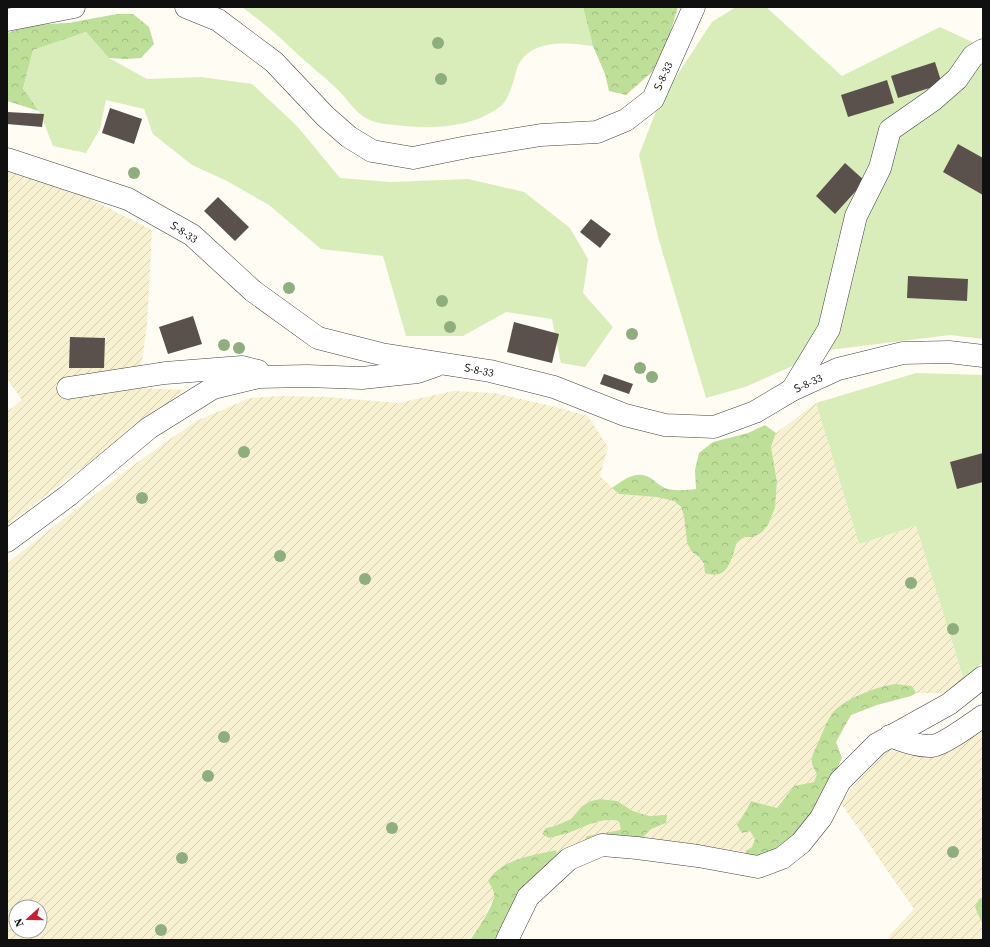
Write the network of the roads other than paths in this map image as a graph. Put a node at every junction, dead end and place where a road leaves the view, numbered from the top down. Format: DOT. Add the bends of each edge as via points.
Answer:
graph roads {
  1 [pos="74,7"];
  2 [pos="186,7"];
  3 [pos="694,7"];
  4 [pos="7,20"];
  5 [pos="983,50"];
  6 [pos="7,159"];
  7 [pos="983,356"];
  8 [pos="444,363"];
  9 [pos="285,376"];
  10 [pos="68,388"];
  11 [pos="792,390"];
  12 [pos="7,541"];
  13 [pos="983,677"];
  14 [pos="983,716"];
  15 [pos="890,736"];
  16 [pos="507,940"];
  1 -- 4 [label="street"];
  2 -- 3 [label="street, Տ-8-33 / Տ-8-33" via="218,20 274,62 325,116 349,137 372,151 413,158 541,135 597,132 626,120 653,98"];
  5 -- 11 [label="street" via="972,56 957,79 933,100 890,130 880,168 856,216 829,329"];
  6 -- 8 [label="street, Տ-8-33 / Տ-8-33" via="128,199 192,235 253,291 318,338 381,354"];
  7 -- 11 [label="street, Տ-8-33 / Տ-8-33" via="949,352 903,353 838,369"];
  8 -- 9 [label="street" via="418,372 362,378"];
  8 -- 11 [label="street, Տ-8-33 / Տ-8-33" via="554,387 625,415 665,425 714,427 755,412"];
  9 -- 10 [label="street" via="242,367 165,373"];
  9 -- 12 [label="street" via="259,377 213,388 185,404 149,428 69,495"];
  13 -- 15 [label="street" via="949,704"];
  14 -- 15 [label="street" via="934,746 913,744"];
  15 -- 16 [label="street" via="877,744 840,781 821,818 801,842 782,858 758,867 698,856 602,845 569,859 528,897"];
}
